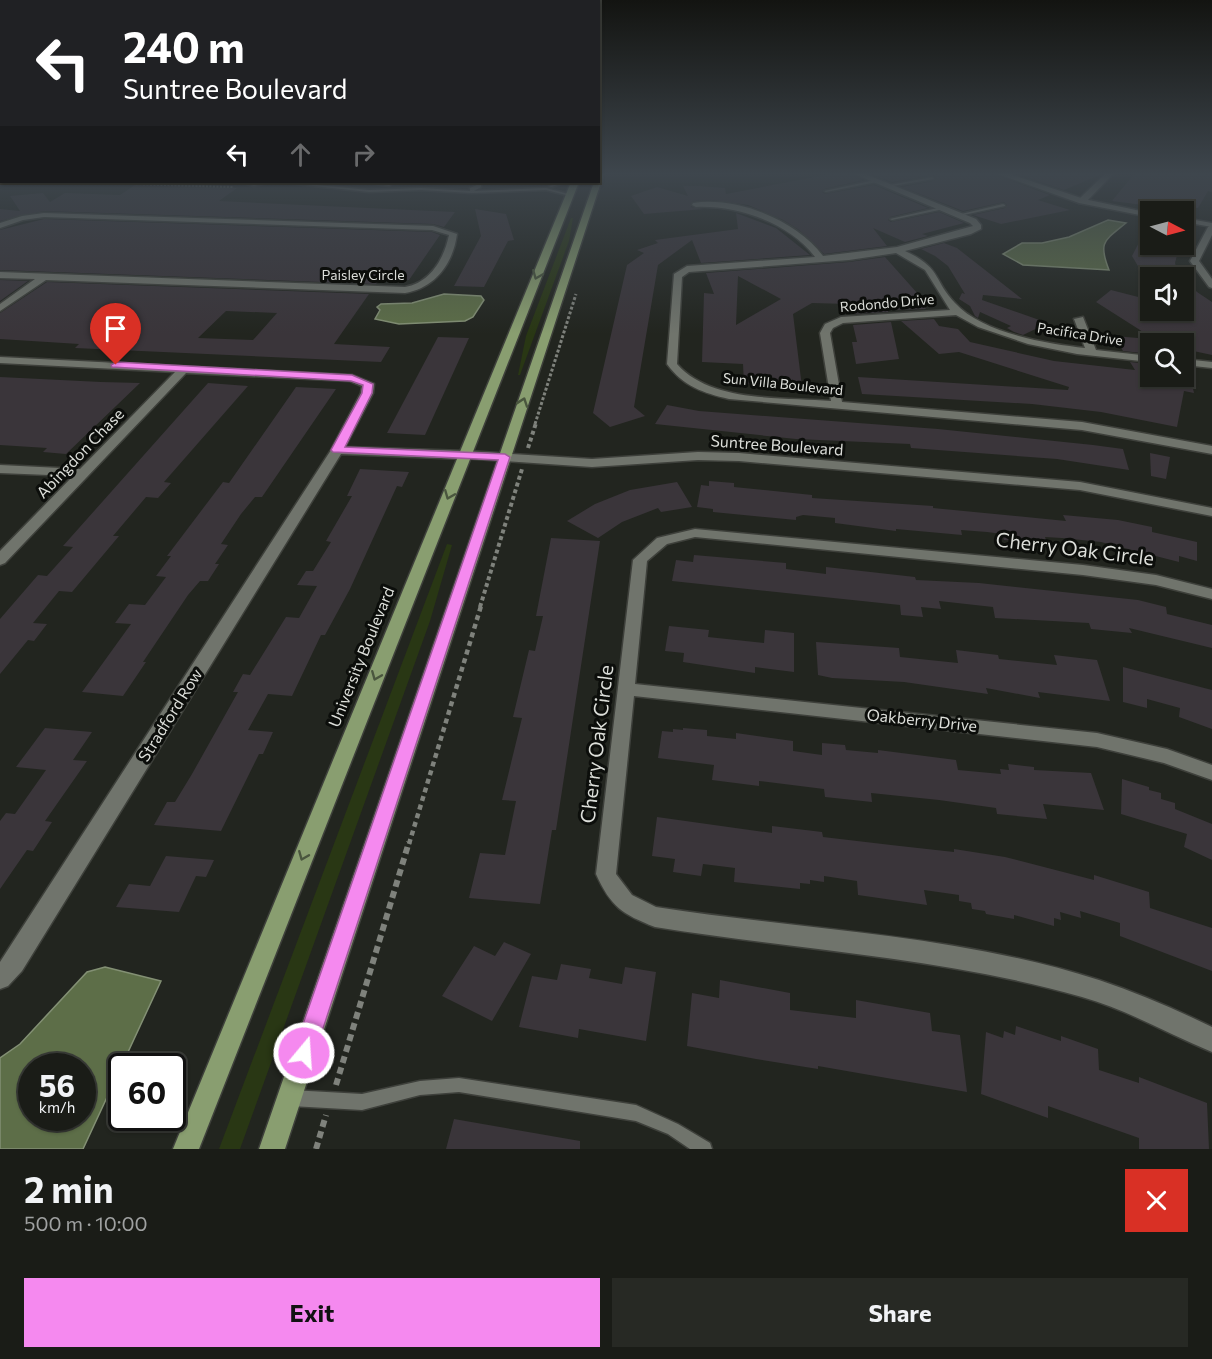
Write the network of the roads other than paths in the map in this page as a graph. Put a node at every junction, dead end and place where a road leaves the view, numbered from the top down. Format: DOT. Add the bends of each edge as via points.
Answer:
graph roads {
  1 [pos="1212,226"];
  2 [pos="392,227"];
  3 [pos="559,227"];
  4 [pos="579,227"];
  5 [pos="582,227"];
  6 [pos="781,227"];
  7 [pos="978,227"];
  8 [pos="580,233"];
  9 [pos="897,249"];
  10 [pos="821,259"];
  11 [pos="0,275"];
  12 [pos="43,278"];
  13 [pos="1212,285"];
  14 [pos="0,308"];
  15 [pos="958,312"];
  16 [pos="1079,319"];
  17 [pos="1092,352"];
  18 [pos="1140,358"];
  19 [pos="0,360"];
  20 [pos="1194,363"];
  21 [pos="1212,366"];
  22 [pos="185,368"];
  23 [pos="837,405"];
  24 [pos="337,450"];
  25 [pos="1212,450"];
  26 [pos="465,455"];
  27 [pos="505,457"];
  28 [pos="0,469"];
  29 [pos="83,473"];
  30 [pos="1212,512"];
  31 [pos="0,560"];
  32 [pos="1212,594"];
  33 [pos="627,688"];
  34 [pos="1212,773"];
  35 [pos="0,978"];
  36 [pos="1212,1040"];
  37 [pos="289,1098"];
  38 [pos="186,1149"];
  39 [pos="272,1149"];
  40 [pos="704,1149"];
  1 -- 13 [label="street" via="1194,261"];
  2 -- 12 [label="street, Paisley Circle" via="433,228 453,234 453,243 429,281 397,291"];
  3 -- 26 [label="main road, University Boulevard, one-way"];
  4 -- 8 [label="main road"];
  5 -- 8 [label="main road"];
  6 -- 10 [label="street" via="804,238"];
  7 -- 9 [label="street, Sun Villa Boulevard"];
  27 -- 8 [label="main road, one-way"];
  9 -- 10 [label="street, Sun Villa Boulevard"];
  9 -- 15 [label="street, Pacifica Drive" via="931,272 939,291"];
  10 -- 23 [label="street, Sun Villa Boulevard" via="687,269 677,276 672,364 696,388 729,396"];
  11 -- 12 [label="street, Paisley Circle"];
  12 -- 14 [label="street"];
  15 -- 17 [label="street, Pacifica Drive" via="1001,333 1041,345"];
  15 -- 23 [label="street, Rodondo Drive" via="841,320 829,326 825,333"];
  16 -- 17 [label="street"];
  17 -- 18 [label="street, Pacifica Drive"];
  19 -- 22 [label="street"];
  20 -- 21 [label="street"];
  22 -- 24 [label="street, Stradford Row" via="352,378 368,384"];
  22 -- 29 [label="street, Abingdon Chase"];
  23 -- 25 [label="street, Sun Villa Boulevard" via="1082,426"];
  24 -- 26 [label="street, Suntree Boulevard"];
  24 -- 35 [label="street, Stradford Row" via="14,963"];
  26 -- 27 [label="street, Suntree Boulevard"];
  26 -- 38 [label="main road, University Boulevard, one-way"];
  27 -- 30 [label="street, Suntree Boulevard" via="592,463 739,457 1080,486"];
  27 -- 37 [label="main road"];
  28 -- 29 [label="street"];
  29 -- 31 [label="street, Abingdon Chase"];
  32 -- 33 [label="street, Cherry Oak Circle" via="1156,580 1083,570 695,534 662,541 640,560"];
  33 -- 34 [label="street, Oakberry Drive" via="1097,740 1167,756"];
  33 -- 36 [label="street, Cherry Oak Circle" via="606,874 613,892 627,906 655,917 685,922 1022,970 1083,986 1161,1014"];
  37 -- 39 [label="main road"];
  37 -- 40 [label="lane" via="362,1102 420,1088 459,1085 636,1113 673,1129"];
}
